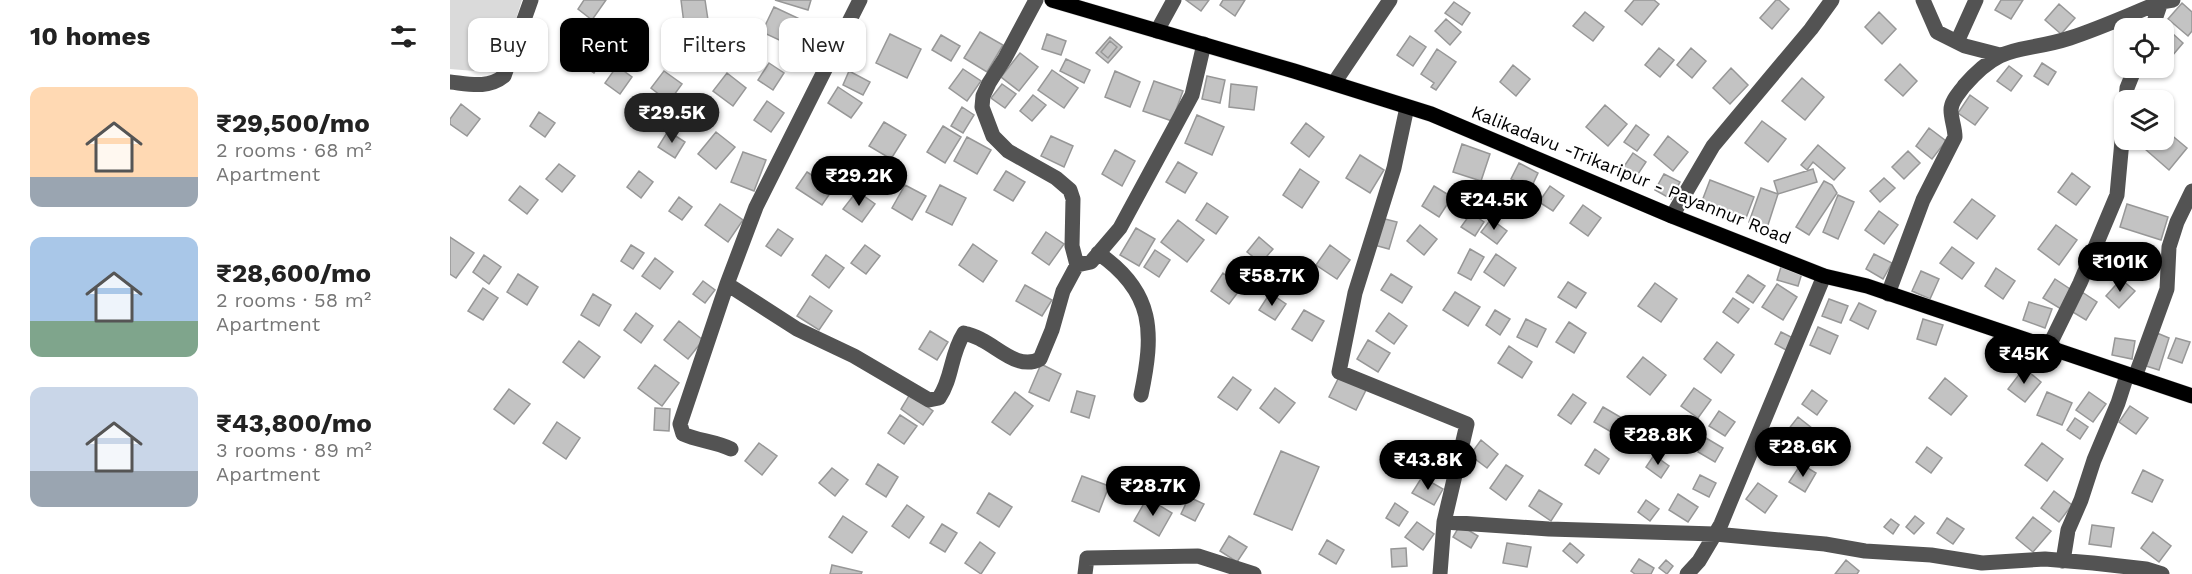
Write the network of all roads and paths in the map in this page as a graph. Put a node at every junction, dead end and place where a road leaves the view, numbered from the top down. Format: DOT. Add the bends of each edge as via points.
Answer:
graph roads {
  1 [pos="531,0"];
  2 [pos="860,0"];
  3 [pos="1036,0"];
  4 [pos="1052,0"];
  5 [pos="1174,0"];
  6 [pos="1390,0"];
  7 [pos="1832,0"];
  8 [pos="1923,0"];
  9 [pos="1976,0"];
  10 [pos="2167,1"];
  11 [pos="2158,18"];
  12 [pos="1157,31"];
  13 [pos="1957,42"];
  14 [pos="1204,44"];
  15 [pos="2000,55"];
  16 [pos="450,82"];
  17 [pos="1334,83"];
  18 [pos="1407,107"];
  19 [pos="2121,150"];
  20 [pos="2192,191"];
  21 [pos="1672,216"];
  22 [pos="1098,253"];
  23 [pos="1077,265"];
  24 [pos="1824,276"];
  25 [pos="727,284"];
  26 [pos="1888,294"];
  27 [pos="2048,348"];
  28 [pos="2131,376"];
  29 [pos="1141,395"];
  30 [pos="2192,396"];
  31 [pos="730,449"];
  32 [pos="1444,522"];
  33 [pos="1715,534"];
  34 [pos="2063,561"];
  35 [pos="1085,574"];
  36 [pos="1254,574"];
  37 [pos="1440,574"];
  38 [pos="1687,574"];
  39 [pos="2162,574"];
  1 -- 16 [label="street" via="504,76 494,84"];
  2 -- 25 [label="street" via="756,207"];
  3 -- 23 [label="street" via="989,83 982,107 993,136 1070,190 1072,246"];
  4 -- 12 [label="main road, Kalikadavu -Trikaripur - Payannur Road"];
  5 -- 12 [label="street"];
  6 -- 17 [label="street"];
  7 -- 21 [label="street" via="1713,146"];
  8 -- 13 [label="street" via="1937,32"];
  9 -- 13 [label="street"];
  10 -- 11 [label="street"];
  10 -- 15 [label="street" via="2069,39"];
  12 -- 14 [label="main road, Kalikadavu -Trikaripur - Payannur Road"];
  13 -- 15 [label="street"];
  14 -- 17 [label="main road, Kalikadavu -Trikaripur - Payannur Road"];
  14 -- 22 [label="street" via="1192,95 1120,228"];
  15 -- 26 [label="street" via="1985,64 1955,98 1951,110 1955,137 1923,200"];
  17 -- 18 [label="main road, Kalikadavu -Trikaripur - Payannur Road"];
  18 -- 21 [label="main road, Kalikadavu -Trikaripur - Payannur Road"];
  18 -- 32 [label="street" via="1394,168 1355,293 1339,372 1467,424"];
  19 -- 27 [label="street" via="2117,195"];
  20 -- 28 [label="street" via="2169,248 2167,289"];
  21 -- 24 [label="main road, Kalikadavu -Trikaripur - Payannur Road"];
  22 -- 23 [label="street" via="1091,262"];
  22 -- 29 [label="street" via="1132,283 1149,322 1148,361"];
  23 -- 25 [label="street" via="1063,291 1040,359 1020,362 964,333 956,346 946,387 939,398 929,400 854,356 796,329"];
  24 -- 26 [label="main road, Kalikadavu -Trikaripur - Payannur Road"];
  24 -- 33 [label="street"];
  25 -- 31 [label="street" via="680,424 683,434"];
  26 -- 27 [label="main road, Kalikadavu -Trikaripur - Payannur Road"];
  27 -- 28 [label="main road, Kalikadavu -Trikaripur - Payannur Road"];
  28 -- 30 [label="main road, Kalikadavu -Trikaripur - Payannur Road"];
  28 -- 34 [label="street" via="2068,530"];
  32 -- 33 [label="street"];
  32 -- 37 [label="street"];
  33 -- 34 [label="street" via="1982,563"];
  33 -- 38 [label="street"];
  34 -- 39 [label="street"];
  35 -- 36 [label="street" via="1087,558 1198,556"];
}
